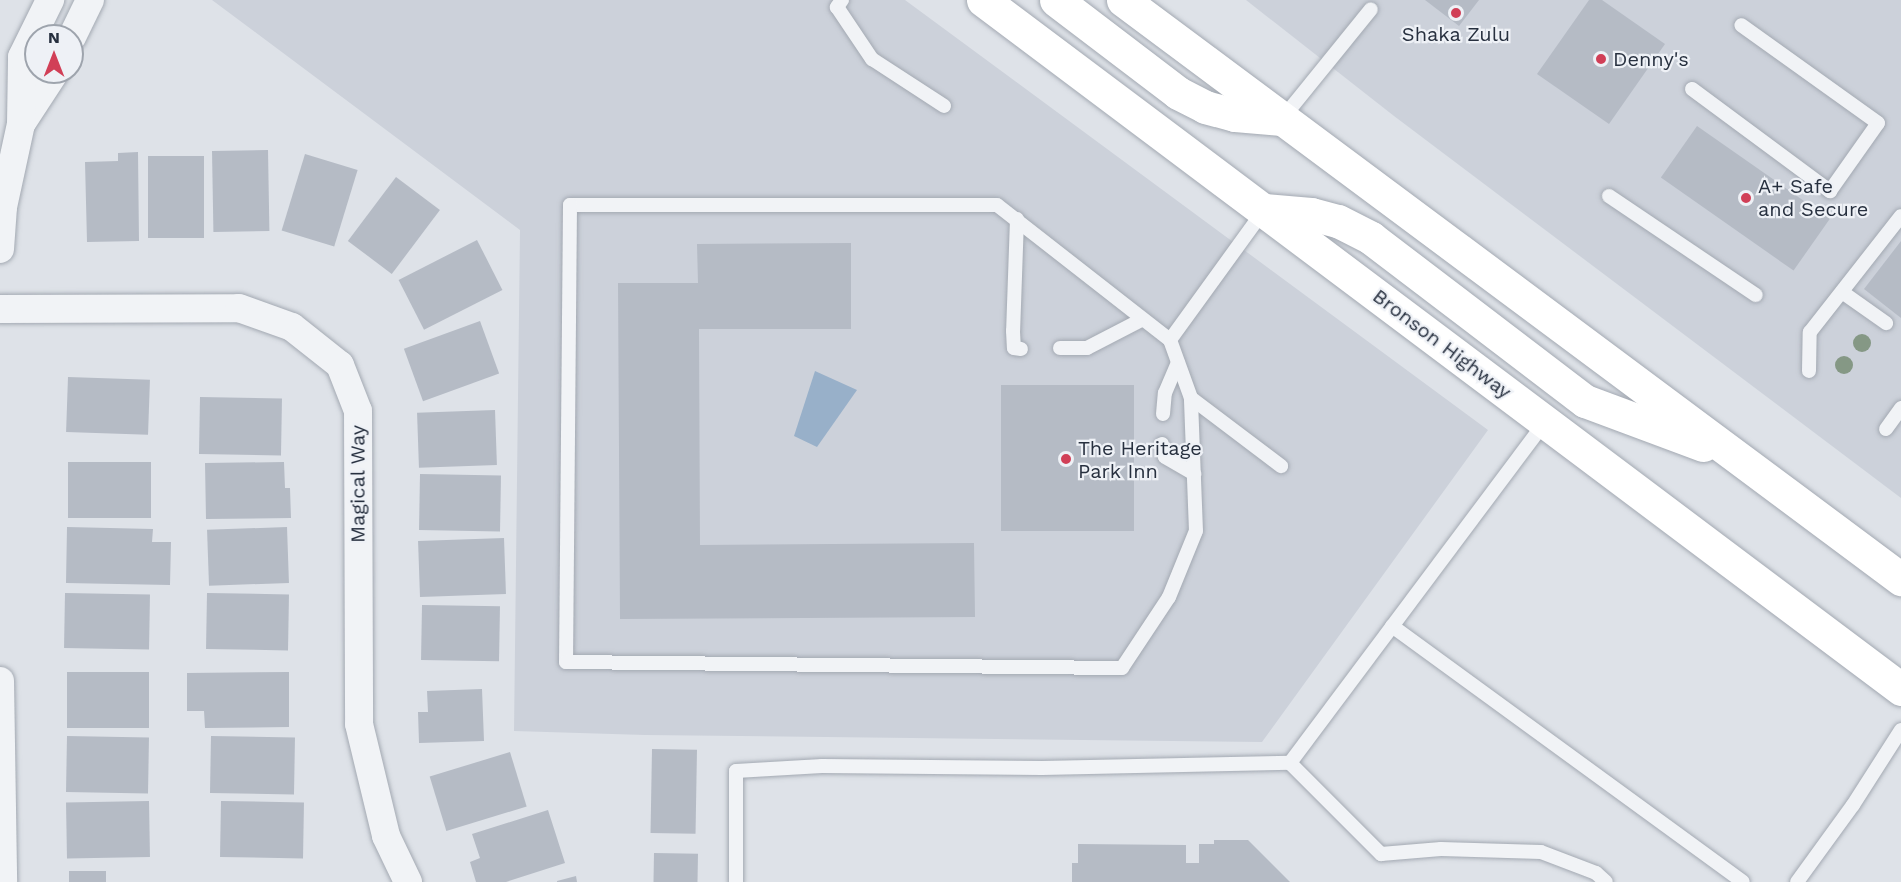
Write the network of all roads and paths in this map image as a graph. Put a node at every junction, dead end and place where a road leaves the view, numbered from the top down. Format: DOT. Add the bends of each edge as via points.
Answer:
graph roads {
  1 [pos="50,0"];
  2 [pos="90,0"];
  3 [pos="842,0"];
  4 [pos="983,0"];
  5 [pos="1056,0"];
  6 [pos="1123,0"];
  7 [pos="1371,9"];
  8 [pos="78,24"];
  9 [pos="1741,25"];
  10 [pos="46,84"];
  11 [pos="1692,89"];
  12 [pos="944,106"];
  13 [pos="1282,120"];
  14 [pos="21,124"];
  15 [pos="1609,196"];
  16 [pos="1264,210"];
  17 [pos="1901,216"];
  18 [pos="1017,219"];
  19 [pos="0,249"];
  20 [pos="1842,292"];
  21 [pos="1756,295"];
  22 [pos="0,309"];
  23 [pos="1142,320"];
  24 [pos="1886,323"];
  25 [pos="1170,340"];
  26 [pos="1060,348"];
  27 [pos="1021,349"];
  28 [pos="1178,363"];
  29 [pos="1809,371"];
  30 [pos="1191,398"];
  31 [pos="1901,408"];
  32 [pos="1163,414"];
  33 [pos="1546,421"];
  34 [pos="1886,429"];
  35 [pos="1162,444"];
  36 [pos="1741,460"];
  37 [pos="1281,466"];
  38 [pos="1194,474"];
  39 [pos="1901,579"];
  40 [pos="1392,626"];
  41 [pos="0,681"];
  42 [pos="1901,688"];
  43 [pos="1901,730"];
  44 [pos="1290,763"];
  45 [pos="3,882"];
  46 [pos="408,882"];
  47 [pos="736,882"];
  48 [pos="1606,882"];
  49 [pos="1743,882"];
  50 [pos="1797,882"];
  1 -- 14 [label="street" via="22,57"];
  2 -- 8 [label="street"];
  3 -- 12 [label="lane" via="837,7 872,59"];
  4 -- 16 [label="highway, Bronson Highway"];
  5 -- 13 [label="highway" via="1178,93 1205,107 1235,115"];
  6 -- 13 [label="highway"];
  7 -- 13 [label="lane"];
  9 -- 11 [label="lane" via="1878,123 1830,191"];
  10 -- 14 [label="street"];
  13 -- 36 [label="highway"];
  14 -- 19 [label="street" via="3,207"];
  15 -- 21 [label="lane"];
  16 -- 25 [label="lane"];
  16 -- 33 [label="highway, Bronson Highway"];
  16 -- 36 [label="highway" via="1311,214 1338,221 1371,237 1585,400"];
  17 -- 20 [label="lane"];
  18 -- 23 [label="lane"];
  18 -- 27 [label="lane" via="1013,331 1014,348"];
  18 -- 38 [label="lane" via="997,205 570,205 566,662 1122,668 1169,597 1196,531"];
  20 -- 24 [label="lane"];
  20 -- 29 [label="lane" via="1810,332"];
  22 -- 46 [label="street, Magical Way" via="239,308 292,327 340,364 358,411 359,724 386,836"];
  23 -- 25 [label="lane"];
  23 -- 26 [label="lane" via="1087,348"];
  25 -- 28 [label="lane"];
  28 -- 30 [label="lane"];
  28 -- 32 [label="lane" via="1165,393"];
  30 -- 37 [label="lane"];
  30 -- 38 [label="lane"];
  31 -- 34 [label="lane"];
  33 -- 40 [label="lane"];
  33 -- 42 [label="highway, Bronson Highway"];
  35 -- 38 [label="lane" via="1165,457"];
  36 -- 39 [label="highway"];
  40 -- 44 [label="lane"];
  40 -- 49 [label="lane"];
  41 -- 45 [label="street"];
  43 -- 50 [label="lane"];
  44 -- 47 [label="lane" via="1042,768 822,766 736,771"];
  44 -- 48 [label="lane" via="1382,854 1441,849 1541,852 1596,873"];
}
